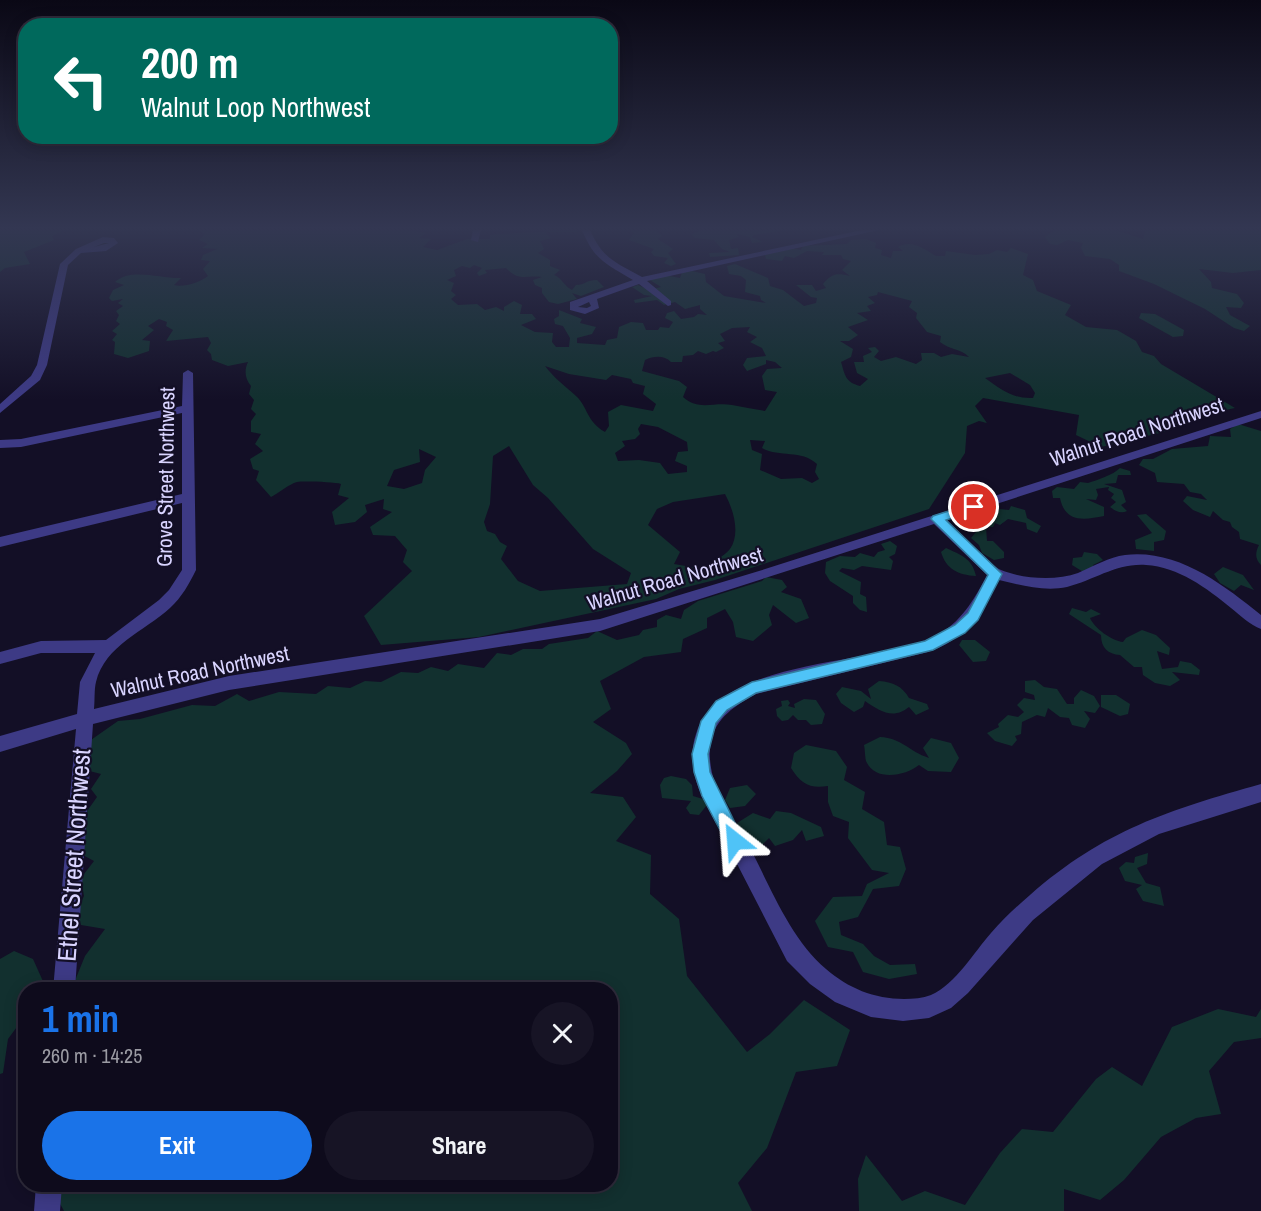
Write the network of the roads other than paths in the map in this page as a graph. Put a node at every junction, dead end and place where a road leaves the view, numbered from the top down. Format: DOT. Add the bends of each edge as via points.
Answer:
graph roads {
  1 [pos="59,287"];
  2 [pos="623,287"];
  3 [pos="648,287"];
  4 [pos="592,298"];
  5 [pos="668,303"];
  6 [pos="188,373"];
  7 [pos="188,408"];
  8 [pos="0,410"];
  9 [pos="1261,414"];
  10 [pos="0,444"];
  11 [pos="188,497"];
  12 [pos="937,519"];
  13 [pos="0,542"];
  14 [pos="995,574"];
  15 [pos="1261,623"];
  16 [pos="108,646"];
  17 [pos="0,658"];
  18 [pos="85,719"];
  19 [pos="0,744"];
  20 [pos="1261,794"];
  21 [pos="65,982"];
  22 [pos="48,1192"];
  23 [pos="47,1211"];
  1 -- 8 [label="street" via="36,378"];
  2 -- 4 [label="street"];
  3 -- 5 [label="street"];
  6 -- 7 [label="street, Grove Street Northwest"];
  7 -- 10 [label="street"];
  7 -- 11 [label="street, Grove Street Northwest"];
  9 -- 12 [label="street, Walnut Road Northwest"];
  11 -- 13 [label="street"];
  11 -- 16 [label="street, Grove Street Northwest" via="190,552 184,583 143,622"];
  12 -- 14 [label="street"];
  12 -- 18 [label="street, Walnut Road Northwest" via="600,624 229,683"];
  14 -- 15 [label="street" via="1040,584 1060,584 1128,560 1168,564 1212,585"];
  14 -- 20 [label="street" via="973,616 945,639 752,688 722,705 709,721 700,754 708,790 795,952 815,975 864,1006 921,1009 942,1001 1005,933 1050,891 1097,856 1145,831 1197,811"];
  16 -- 17 [label="street" via="41,647"];
  16 -- 18 [label="street, Grove Street Northwest" via="88,682"];
  18 -- 19 [label="street, Walnut Road Northwest"];
  18 -- 21 [label="street, Ethel Street Northwest"];
  22 -- 23 [label="street"];
}
